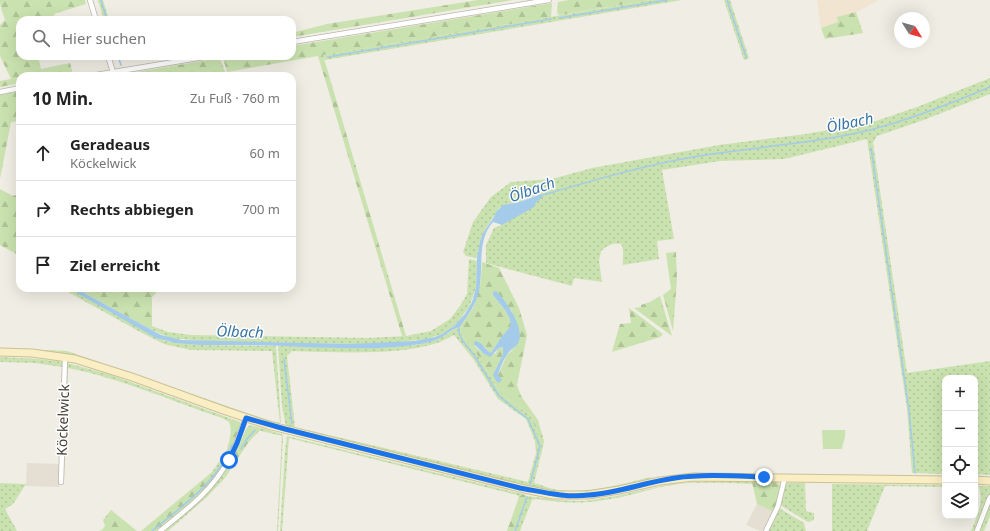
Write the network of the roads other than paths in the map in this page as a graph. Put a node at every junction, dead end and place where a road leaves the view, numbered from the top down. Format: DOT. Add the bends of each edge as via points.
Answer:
graph roads {
  1 [pos="90,0"];
  2 [pos="549,0"];
  3 [pos="95,16"];
  4 [pos="296,41"];
  5 [pos="109,60"];
  6 [pos="188,60"];
  7 [pos="113,72"];
  8 [pos="16,89"];
  9 [pos="0,92"];
  10 [pos="0,352"];
  11 [pos="65,358"];
  12 [pos="246,418"];
  13 [pos="785,477"];
  14 [pos="942,480"];
  15 [pos="978,480"];
  16 [pos="990,481"];
  17 [pos="61,482"];
  18 [pos="990,497"];
  19 [pos="160,531"];
  20 [pos="766,531"];
  21 [pos="977,531"];
  1 -- 3 [label="street"];
  2 -- 4 [label="street"];
  5 -- 7 [label="street"];
  6 -- 7 [label="street"];
  8 -- 9 [label="street"];
  10 -- 11 [label="main road"];
  11 -- 12 [label="main road" via="102,366"];
  11 -- 17 [label="street, Köckelwick"];
  12 -- 13 [label="main road" via="553,495 588,495 693,476"];
  12 -- 19 [label="street" via="229,460 208,491"];
  13 -- 14 [label="main road"];
  13 -- 20 [label="street" via="778,506"];
  15 -- 16 [label="main road"];
  18 -- 21 [label="street"];
}
